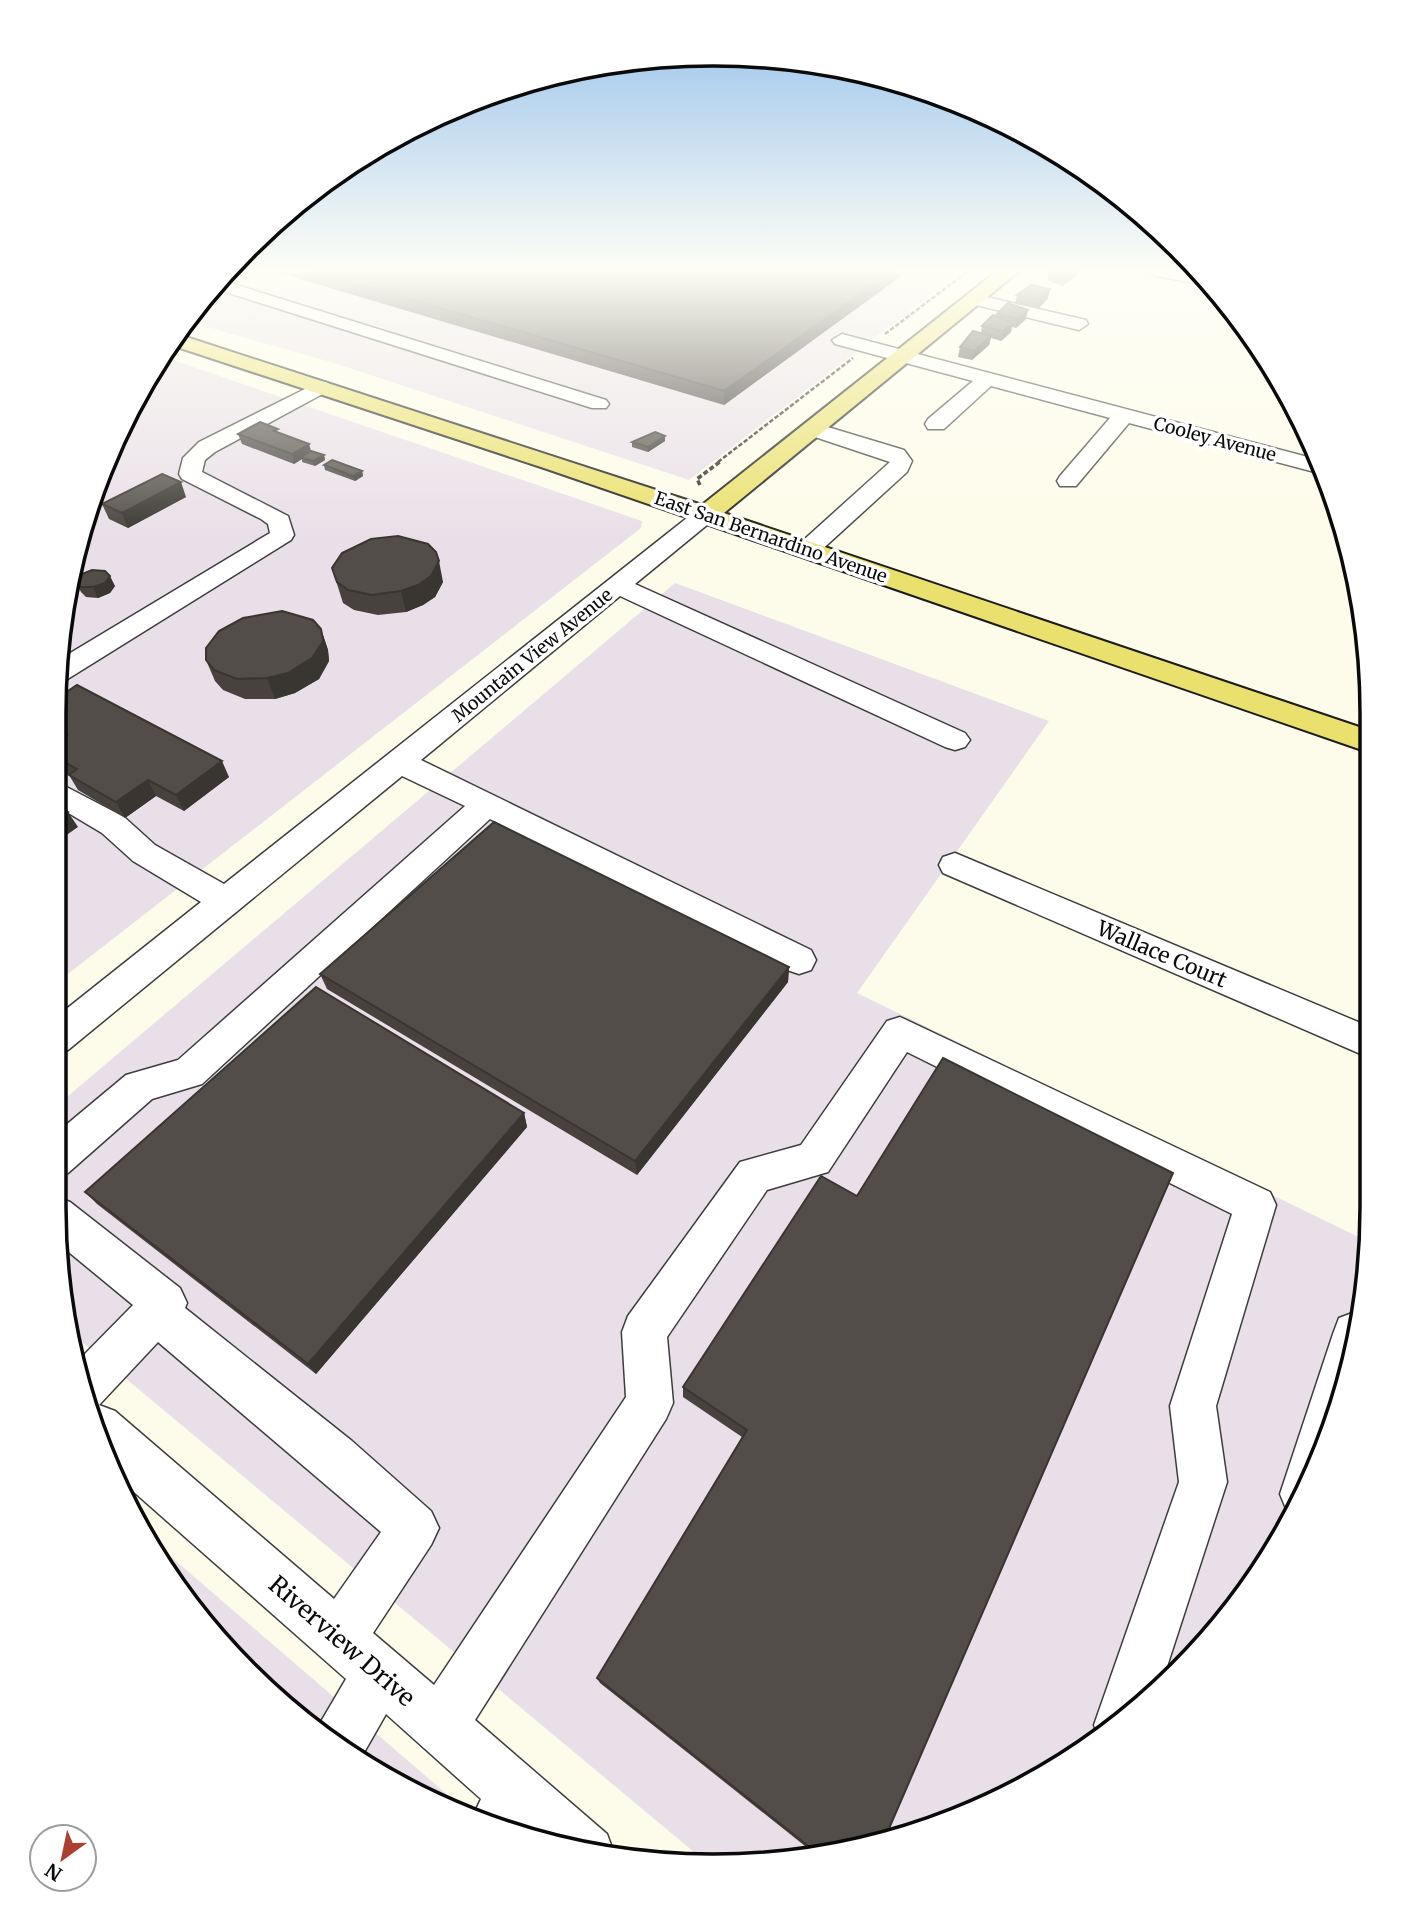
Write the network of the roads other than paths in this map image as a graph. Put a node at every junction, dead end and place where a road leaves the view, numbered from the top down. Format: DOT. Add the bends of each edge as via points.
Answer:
graph roads {
  1 [pos="240,361"];
  2 [pos="461,361"];
  3 [pos="896,361"];
  4 [pos="919,361"];
  5 [pos="987,379"];
  6 [pos="321,387"];
  7 [pos="599,404"];
  8 [pos="1124,415"];
  9 [pos="936,424"];
  10 [pos="811,428"];
  11 [pos="1311,465"];
  12 [pos="1068,481"];
  13 [pos="705,515"];
  14 [pos="807,550"];
  15 [pos="619,586"];
  16 [pos="68,666"];
  17 [pos="1360,738"];
  18 [pos="955,740"];
  19 [pos="399,762"];
  20 [pos="66,797"];
  21 [pos="486,804"];
  22 [pos="955,865"];
  23 [pos="226,901"];
  24 [pos="799,960"];
  25 [pos="66,1030"];
  26 [pos="1360,1039"];
  27 [pos="66,1150"];
  28 [pos="67,1225"];
  29 [pos="156,1312"];
  30 [pos="91,1381"];
  31 [pos="110,1439"];
  32 [pos="338,1637"];
  33 [pos="380,1674"];
  34 [pos="1128,1704"];
  35 [pos="439,1726"];
  36 [pos="342,1737"];
  37 [pos="507,1809"];
  38 [pos="549,1833"];
  1 -- 6 [label="main road, East San Bernardino Avenue"];
  2 -- 7 [label="street"];
  3 -- 10 [label="main road, Mountain View Avenue"];
  4 -- 5 [label="street, Cooley Avenue"];
  5 -- 8 [label="street, Cooley Avenue"];
  5 -- 9 [label="street"];
  6 -- 13 [label="main road, East San Bernardino Avenue"];
  6 -- 16 [label="street" via="194,458 190,474 269,513 281,521 282,535"];
  8 -- 11 [label="street, Cooley Avenue"];
  8 -- 12 [label="street"];
  10 -- 13 [label="main road, Mountain View Avenue"];
  10 -- 14 [label="street" via="896,455 901,461 900,467"];
  13 -- 14 [label="main road, East San Bernardino Avenue"];
  13 -- 15 [label="street, Mountain View Avenue"];
  14 -- 17 [label="main road, East San Bernardino Avenue"];
  15 -- 18 [label="street"];
  15 -- 19 [label="street, Mountain View Avenue"];
  19 -- 21 [label="street"];
  19 -- 23 [label="street, Mountain View Avenue"];
  20 -- 23 [label="street" via="113,825 144,853"];
  21 -- 24 [label="street"];
  21 -- 27 [label="street" via="189,1073 140,1086"];
  22 -- 26 [label="street, Wallace Court"];
  23 -- 25 [label="street, Mountain View Avenue"];
  28 -- 29 [label="street" via="165,1303"];
  29 -- 30 [label="street"];
  29 -- 32 [label="street" via="414,1528"];
  31 -- 32 [label="street, Riverview Drive"];
  32 -- 33 [label="street, Riverview Drive"];
  33 -- 35 [label="street, Riverview Drive"];
  33 -- 36 [label="street"];
  34 -- 35 [label="street" via="1203,1482 1193,1406 1255,1205 900,1032 814,1159 754,1175 644,1332 650,1403"];
  35 -- 37 [label="street, Riverview Drive"];
  37 -- 38 [label="street, Riverview Drive"];
}
